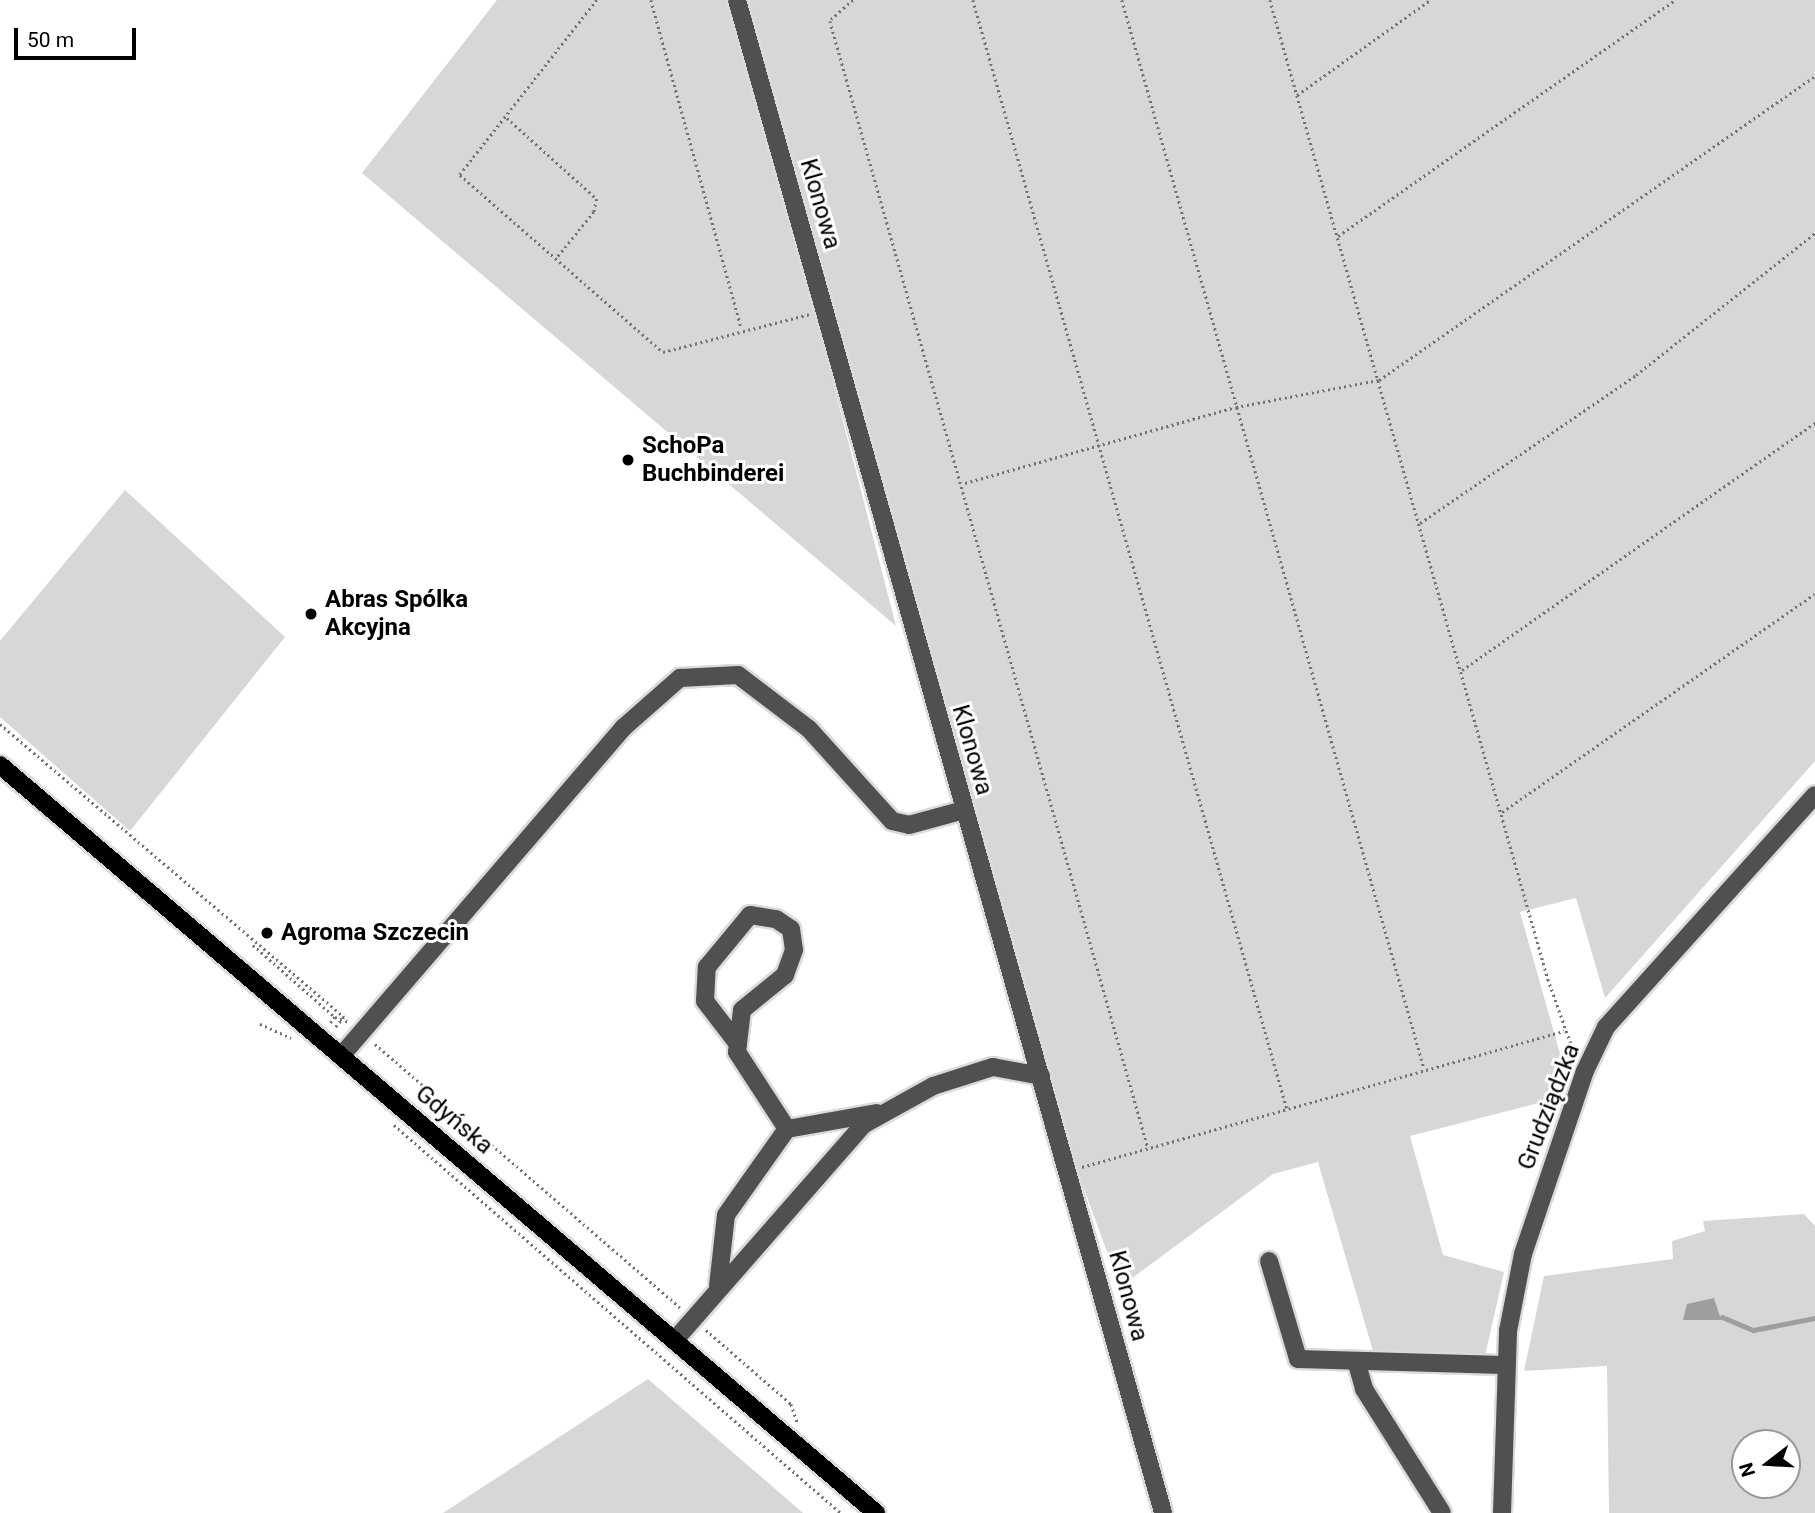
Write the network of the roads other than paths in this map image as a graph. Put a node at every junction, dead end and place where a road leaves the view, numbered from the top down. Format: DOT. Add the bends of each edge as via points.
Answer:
graph roads {
  1 [pos="737,0"];
  2 [pos="0,765"];
  3 [pos="1815,795"];
  4 [pos="964,810"];
  5 [pos="738,1044"];
  6 [pos="341,1056"];
  7 [pos="1041,1076"];
  8 [pos="890,1110"];
  9 [pos="787,1129"];
  10 [pos="1269,1261"];
  11 [pos="718,1286"];
  12 [pos="674,1340"];
  13 [pos="1357,1364"];
  14 [pos="1503,1366"];
  15 [pos="876,1513"];
  16 [pos="1163,1513"];
  17 [pos="1442,1513"];
  18 [pos="1502,1513"];
  1 -- 4 [label="street, Klonowa"];
  2 -- 6 [label="main road, Gdyńska"];
  3 -- 14 [label="street, Grudziądzka" via="1606,1027 1585,1071 1523,1254"];
  4 -- 6 [label="street" via="909,825 892,821 809,729 738,675 680,678 615,737"];
  4 -- 7 [label="street, Klonowa"];
  5 -- 5 [label="street" via="705,1001 707,967 750,915 776,919 791,929 794,950 785,975 742,1010"];
  5 -- 9 [label="street"];
  6 -- 12 [label="main road, Gdyńska"];
  7 -- 8 [label="street" via="993,1067 933,1086"];
  7 -- 16 [label="street, Klonowa"];
  8 -- 9 [label="street"];
  8 -- 11 [label="street" via="863,1125"];
  9 -- 11 [label="street" via="726,1215"];
  10 -- 13 [label="street" via="1298,1359"];
  11 -- 12 [label="street"];
  12 -- 15 [label="main road, Gdyńska"];
  13 -- 14 [label="street"];
  13 -- 17 [label="street" via="1364,1389"];
  14 -- 18 [label="street, Grudziądzka"];
}
